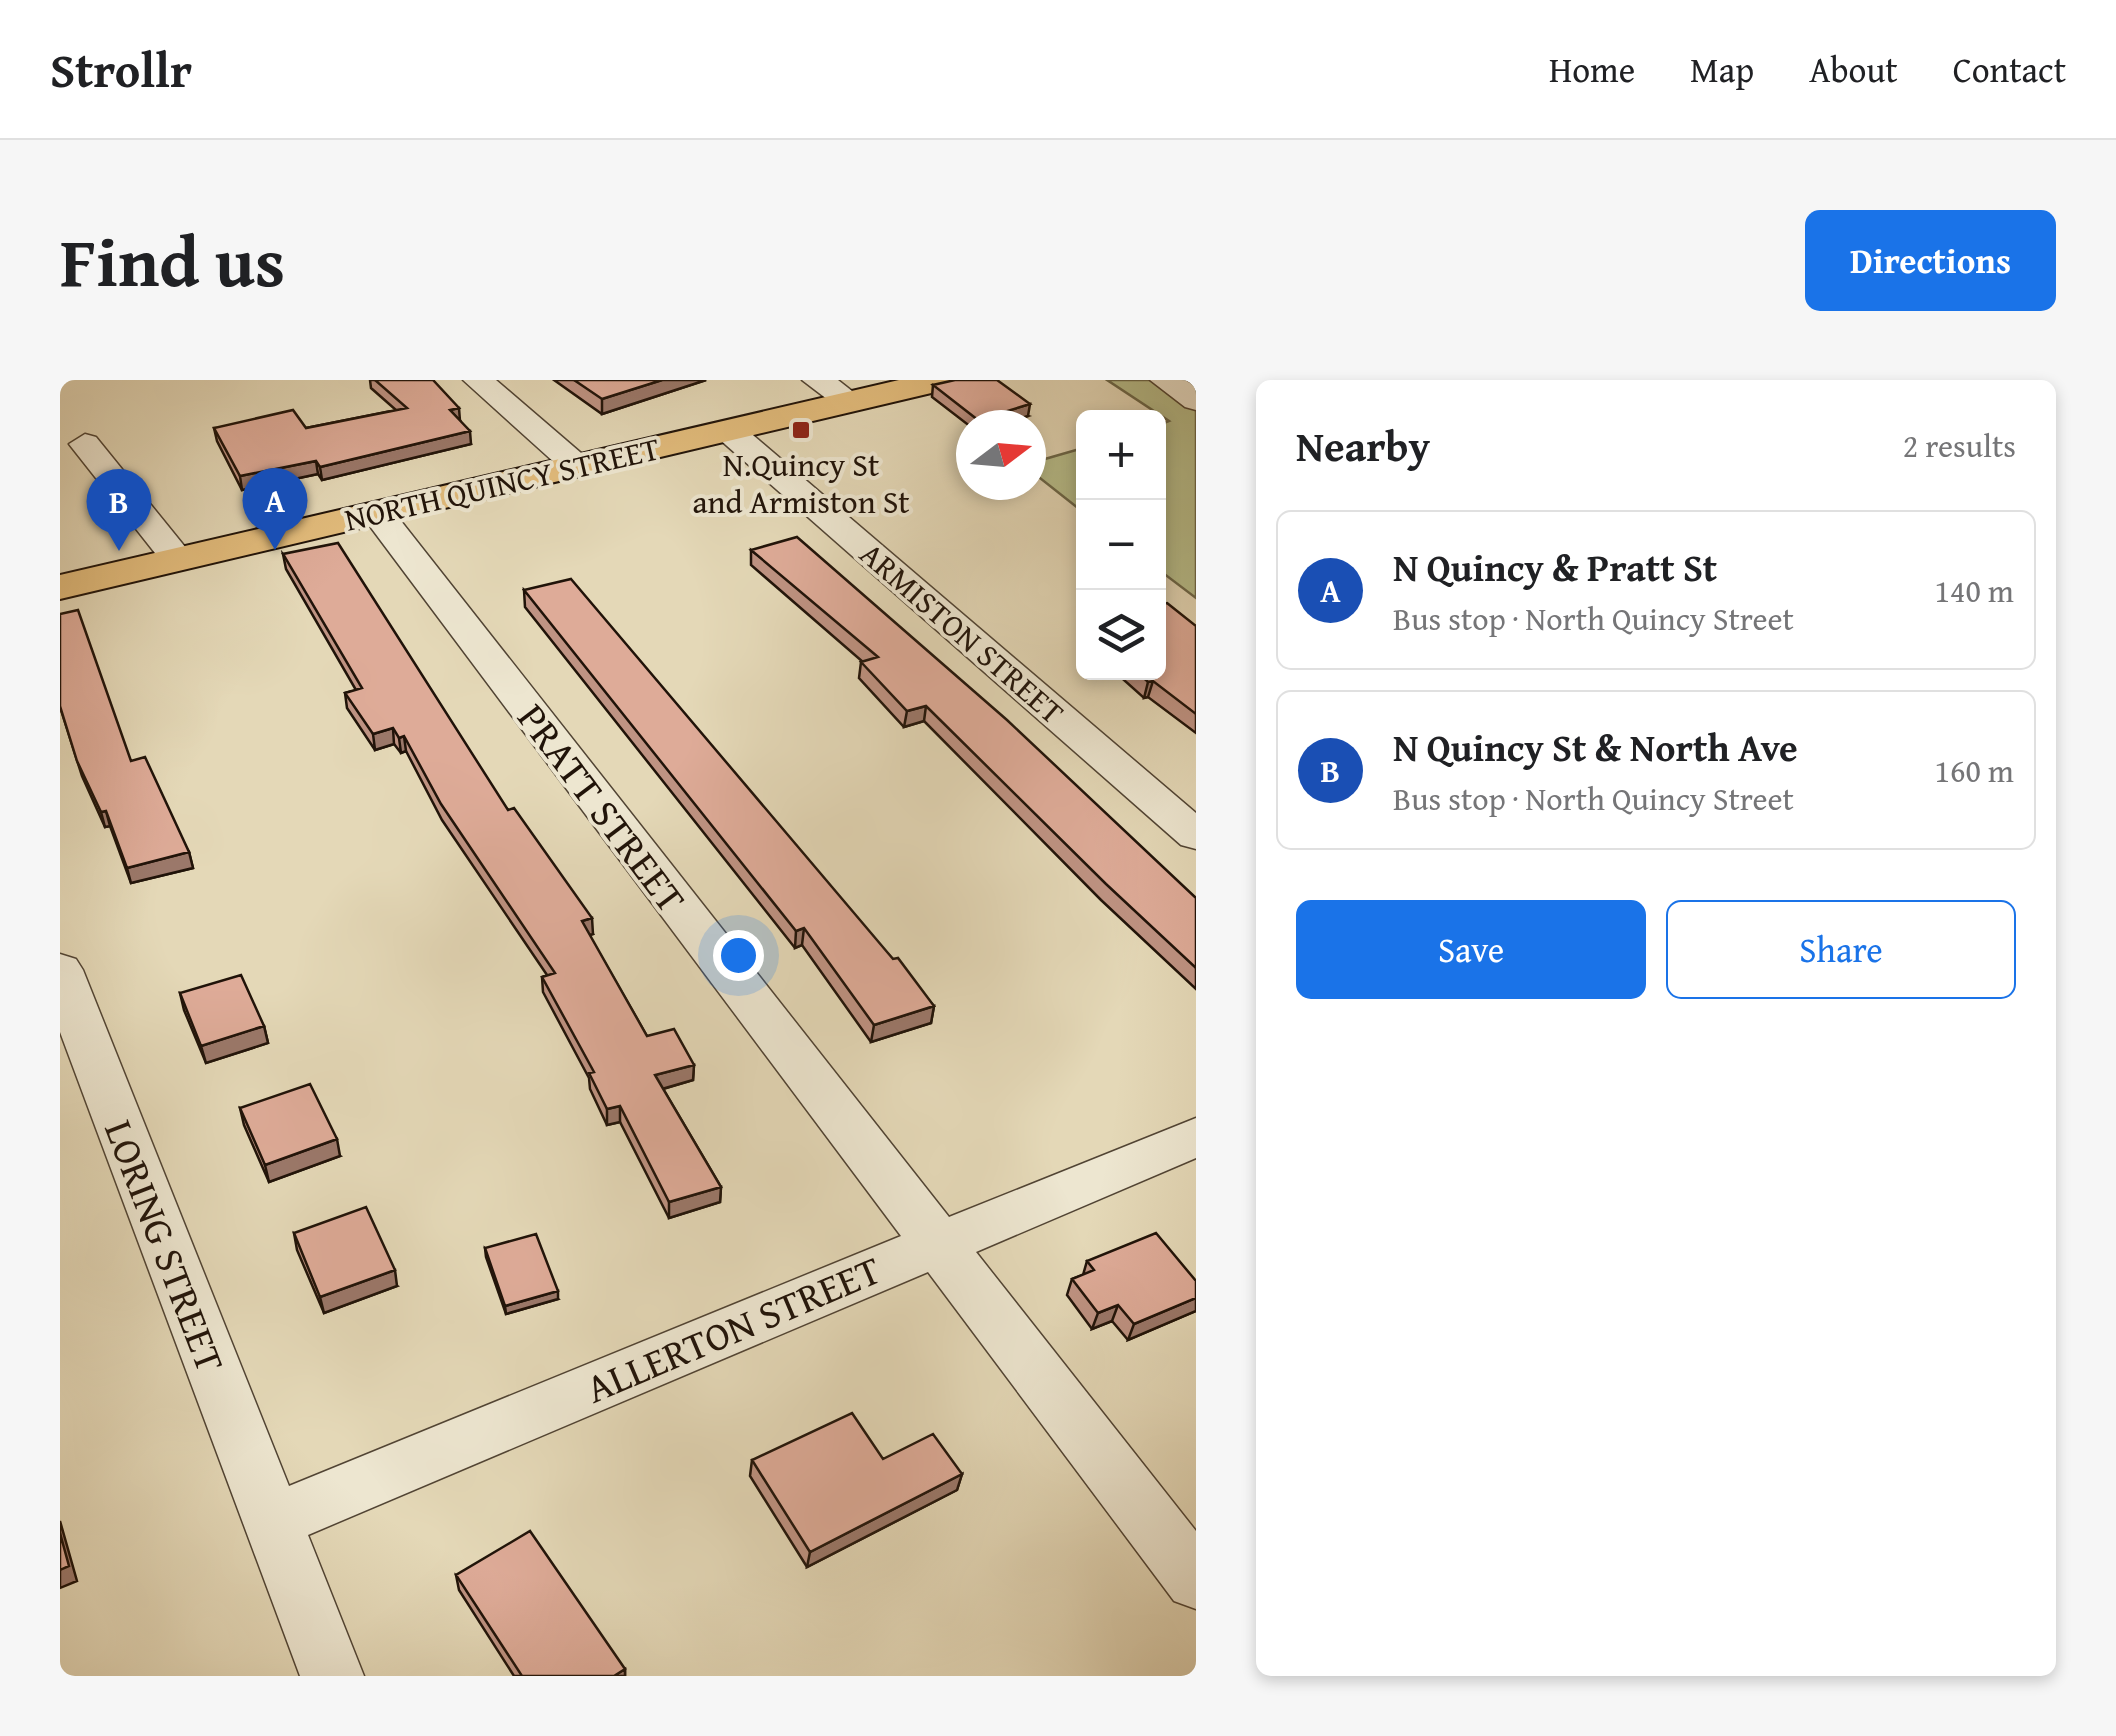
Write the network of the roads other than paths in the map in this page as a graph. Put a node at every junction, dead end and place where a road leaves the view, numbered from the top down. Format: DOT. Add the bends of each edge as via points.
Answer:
graph roads {
  1 [pos="478,380"];
  2 [pos="817,380"];
  3 [pos="944,380"];
  4 [pos="1164,380"];
  5 [pos="1196,401"];
  6 [pos="851,402"];
  7 [pos="729,431"];
  8 [pos="85,444"];
  9 [pos="577,466"];
  10 [pos="378,514"];
  11 [pos="178,560"];
  12 [pos="60,588"];
  13 [pos="1196,835"];
  14 [pos="60,970"];
  15 [pos="1196,1137"];
  16 [pos="936,1245"];
  17 [pos="270,1522"];
  18 [pos="1196,1580"];
  19 [pos="332,1676"];
  1 -- 9 [label="street"];
  2 -- 6 [label="street"];
  3 -- 6 [label="main road, NORTH QUINCY STREET"];
  4 -- 5 [label="street"];
  6 -- 7 [label="main road, NORTH QUINCY STREET"];
  7 -- 9 [label="main road, NORTH QUINCY STREET"];
  7 -- 13 [label="street, ARMISTON STREET"];
  8 -- 11 [label="street"];
  9 -- 10 [label="main road, NORTH QUINCY STREET"];
  10 -- 11 [label="main road, NORTH QUINCY STREET"];
  10 -- 16 [label="street, PRATT STREET"];
  11 -- 12 [label="main road, NORTH QUINCY STREET"];
  14 -- 17 [label="street, LORING STREET"];
  15 -- 16 [label="street, ALLERTON STREET"];
  16 -- 17 [label="street, ALLERTON STREET"];
  16 -- 18 [label="street, PRATT STREET"];
  17 -- 19 [label="street, LORING STREET"];
}
